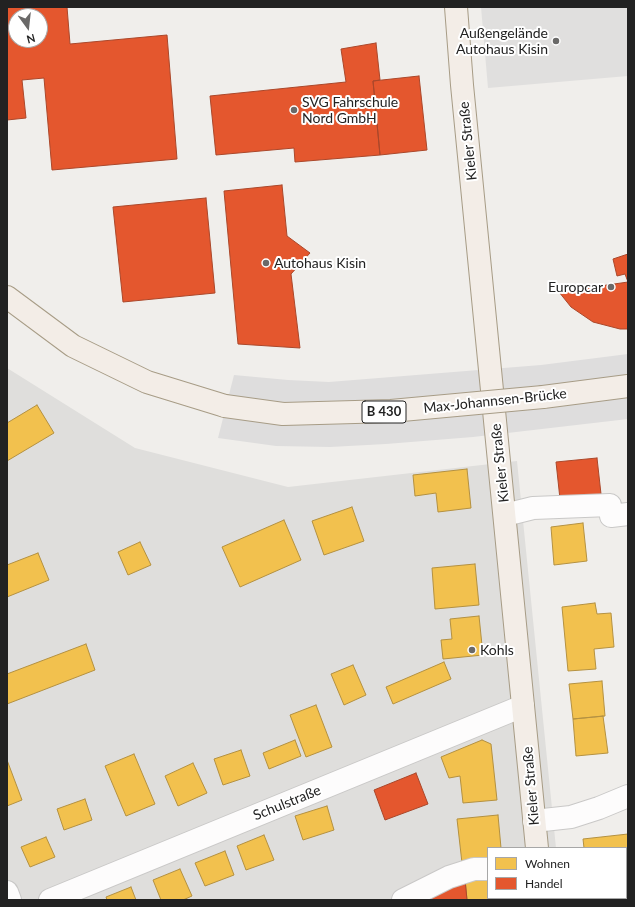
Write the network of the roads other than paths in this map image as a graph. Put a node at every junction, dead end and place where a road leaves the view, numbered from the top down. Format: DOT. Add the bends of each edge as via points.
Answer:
graph roads {
  1 [pos="456,7"];
  2 [pos="7,297"];
  3 [pos="628,386"];
  4 [pos="628,514"];
  5 [pos="505,515"];
  6 [pos="524,706"];
  7 [pos="628,796"];
  8 [pos="534,821"];
  9 [pos="537,847"];
  10 [pos="487,869"];
  11 [pos="7,892"];
  12 [pos="10,900"];
  13 [pos="50,900"];
  14 [pos="404,900"];
  1 -- 5 [label="main road, Kieler Straße"];
  2 -- 3 [label="main road, Max-Johannsen-Brücke / B 430, bridge" via="74,346 147,382 225,406 283,414 391,411 543,397"];
  4 -- 5 [label="street" via="610,516 610,505 533,508"];
  5 -- 6 [label="main road, Kieler Straße"];
  6 -- 8 [label="main road, Kieler Straße"];
  6 -- 13 [label="street, Schulstraße"];
  7 -- 8 [label="street" via="571,817"];
  8 -- 9 [label="main road, Kieler Straße"];
  10 -- 14 [label="street" via="474,869 449,877"];
  11 -- 12 [label="street"];
}
